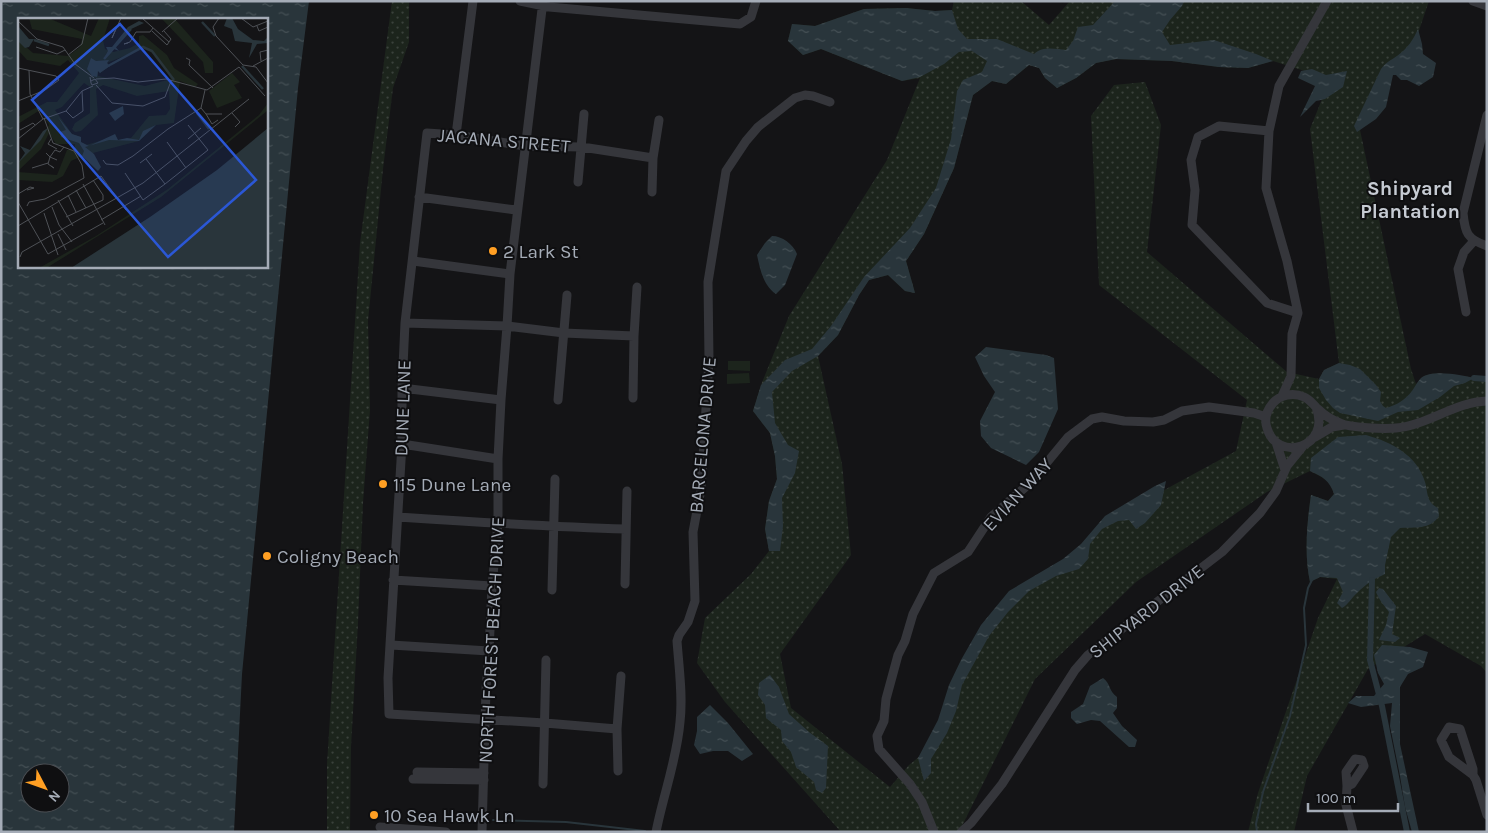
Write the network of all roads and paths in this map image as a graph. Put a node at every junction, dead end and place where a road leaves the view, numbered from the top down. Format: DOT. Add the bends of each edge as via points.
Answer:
graph roads {
  1 [pos="473,1"];
  2 [pos="520,1"];
  3 [pos="756,1"];
  4 [pos="1327,1"];
  5 [pos="1473,1"];
  6 [pos="542,4"];
  7 [pos="1487,6"];
  8 [pos="830,102"];
  9 [pos="584,114"];
  10 [pos="1487,115"];
  11 [pos="659,120"];
  12 [pos="1269,130"];
  13 [pos="427,133"];
  14 [pos="456,135"];
  15 [pos="525,146"];
  16 [pos="582,147"];
  17 [pos="653,158"];
  18 [pos="578,182"];
  19 [pos="652,192"];
  20 [pos="419,197"];
  21 [pos="516,210"];
  22 [pos="1474,241"];
  23 [pos="1487,246"];
  24 [pos="413,261"];
  25 [pos="510,274"];
  26 [pos="637,287"];
  27 [pos="567,295"];
  28 [pos="1466,312"];
  29 [pos="1298,313"];
  30 [pos="405,323"];
  31 [pos="507,326"];
  32 [pos="564,333"];
  33 [pos="634,336"];
  34 [pos="1291,376"];
  35 [pos="402,388"];
  36 [pos="1282,396"];
  37 [pos="1304,397"];
  38 [pos="633,398"];
  39 [pos="501,400"];
  40 [pos="558,400"];
  41 [pos="1487,402"];
  42 [pos="1316,408"];
  43 [pos="1266,417"];
  44 [pos="1344,425"];
  45 [pos="1314,438"];
  46 [pos="1276,442"];
  47 [pos="402,444"];
  48 [pos="1304,445"];
  49 [pos="498,459"];
  50 [pos="1285,470"];
  51 [pos="556,479"];
  52 [pos="627,491"];
  53 [pos="398,517"];
  54 [pos="498,523"];
  55 [pos="553,527"];
  56 [pos="626,528"];
  57 [pos="393,580"];
  58 [pos="625,584"];
  59 [pos="492,586"];
  60 [pos="552,590"];
  61 [pos="391,645"];
  62 [pos="490,651"];
  63 [pos="546,660"];
  64 [pos="621,676"];
  65 [pos="485,721"];
  66 [pos="545,723"];
  67 [pos="617,729"];
  68 [pos="618,771"];
  69 [pos="1473,775"];
  70 [pos="416,776"];
  71 [pos="484,777"];
  72 [pos="543,784"];
  73 [pos="1348,786"];
  74 [pos="1487,815"];
  75 [pos="380,827"];
  76 [pos="446,832"];
  77 [pos="482,832"];
  78 [pos="656,832"];
  79 [pos="934,832"];
  80 [pos="960,832"];
  81 [pos="1353,832"];
  1 -- 14 [label="street"];
  2 -- 6 [label="street"];
  3 -- 6 [label="street" via="751,17 740,24"];
  4 -- 12 [label="street" via="1279,86"];
  5 -- 7 [label="street"];
  6 -- 15 [label="street, NORTH FOREST BEACH DRIVE"];
  8 -- 78 [label="street, BARCELONA DRIVE" via="805,95 796,98 758,127 726,171 708,282 709,360 702,489 693,532 696,601 677,641 680,724"];
  9 -- 16 [label="street, JACANA STREET"];
  10 -- 22 [label="street" via="1463,213 1464,228"];
  11 -- 17 [label="street"];
  12 -- 29 [label="street" via="1266,188"];
  12 -- 29 [label="street" via="1218,126 1198,137 1191,160 1194,190 1192,225 1267,303"];
  13 -- 14 [label="street, JACANA STREET"];
  13 -- 20 [label="street, DUNE LANE"];
  14 -- 15 [label="street, JACANA STREET"];
  15 -- 16 [label="street, JACANA STREET"];
  15 -- 21 [label="street, NORTH FOREST BEACH DRIVE"];
  16 -- 17 [label="street, JACANA STREET"];
  16 -- 18 [label="street, JACANA STREET"];
  17 -- 19 [label="street"];
  20 -- 21 [label="street"];
  20 -- 24 [label="street, DUNE LANE"];
  21 -- 25 [label="street, NORTH FOREST BEACH DRIVE"];
  22 -- 23 [label="street"];
  22 -- 28 [label="street" via="1464,252 1458,269"];
  24 -- 25 [label="street"];
  24 -- 30 [label="street, DUNE LANE"];
  25 -- 31 [label="street, NORTH FOREST BEACH DRIVE"];
  26 -- 33 [label="street"];
  27 -- 32 [label="street"];
  29 -- 34 [label="street" via="1292,334"];
  30 -- 31 [label="street"];
  30 -- 35 [label="street, DUNE LANE"];
  31 -- 32 [label="street"];
  31 -- 39 [label="street, NORTH FOREST BEACH DRIVE"];
  32 -- 33 [label="street"];
  32 -- 40 [label="street"];
  33 -- 38 [label="street"];
  34 -- 36 [label="street"];
  34 -- 37 [label="street"];
  35 -- 39 [label="street"];
  35 -- 47 [label="street, DUNE LANE"];
  36 -- 37 [label="street" via="1297,394"];
  36 -- 43 [label="street" via="1271,404"];
  37 -- 42 [label="street"];
  39 -- 49 [label="street, NORTH FOREST BEACH DRIVE"];
  41 -- 44 [label="street" via="1465,405 1397,428"];
  42 -- 44 [label="street"];
  42 -- 45 [label="street" via="1319,423"];
  43 -- 46 [label="street" via="1266,426"];
  43 -- 79 [label="street, EVIAN WAY" via="1209,407 1153,422 1092,419 1068,437 1030,484 991,518 968,552 934,573 913,614 898,655 878,736 879,749 922,802"];
  44 -- 45 [label="street" via="1332,427"];
  45 -- 48 [label="street"];
  46 -- 48 [label="street" via="1292,448"];
  46 -- 50 [label="street"];
  47 -- 49 [label="street"];
  47 -- 53 [label="street, DUNE LANE"];
  48 -- 50 [label="street, SHIPYARD DRIVE"];
  49 -- 54 [label="street, NORTH FOREST BEACH DRIVE"];
  50 -- 80 [label="street, SHIPYARD DRIVE" via="1276,491 1260,513 1222,552 1088,655 1002,784"];
  51 -- 55 [label="street"];
  52 -- 56 [label="street"];
  53 -- 54 [label="street"];
  53 -- 57 [label="street, DUNE LANE"];
  54 -- 55 [label="street"];
  54 -- 59 [label="street, NORTH FOREST BEACH DRIVE"];
  55 -- 56 [label="street"];
  55 -- 60 [label="street"];
  56 -- 58 [label="street"];
  57 -- 59 [label="street"];
  57 -- 61 [label="street, DUNE LANE"];
  59 -- 62 [label="street, NORTH FOREST BEACH DRIVE"];
  61 -- 62 [label="street"];
  61 -- 65 [label="street, DUNE LANE" via="389,714"];
  62 -- 65 [label="street, NORTH FOREST BEACH DRIVE"];
  63 -- 66 [label="street"];
  64 -- 67 [label="street"];
  65 -- 66 [label="street"];
  65 -- 71 [label="street, NORTH FOREST BEACH DRIVE"];
  66 -- 67 [label="street"];
  66 -- 72 [label="street"];
  67 -- 68 [label="street"];
  69 -- 69 [label="street" via="1460,729 1449,727 1441,740 1449,756"];
  69 -- 74 [label="street"];
  70 -- 71 [label="street"];
  71 -- 77 [label="street, NORTH FOREST BEACH DRIVE"];
  73 -- 81 [label="street" via="1346,805"];
  75 -- 76 [label="street"];
}
